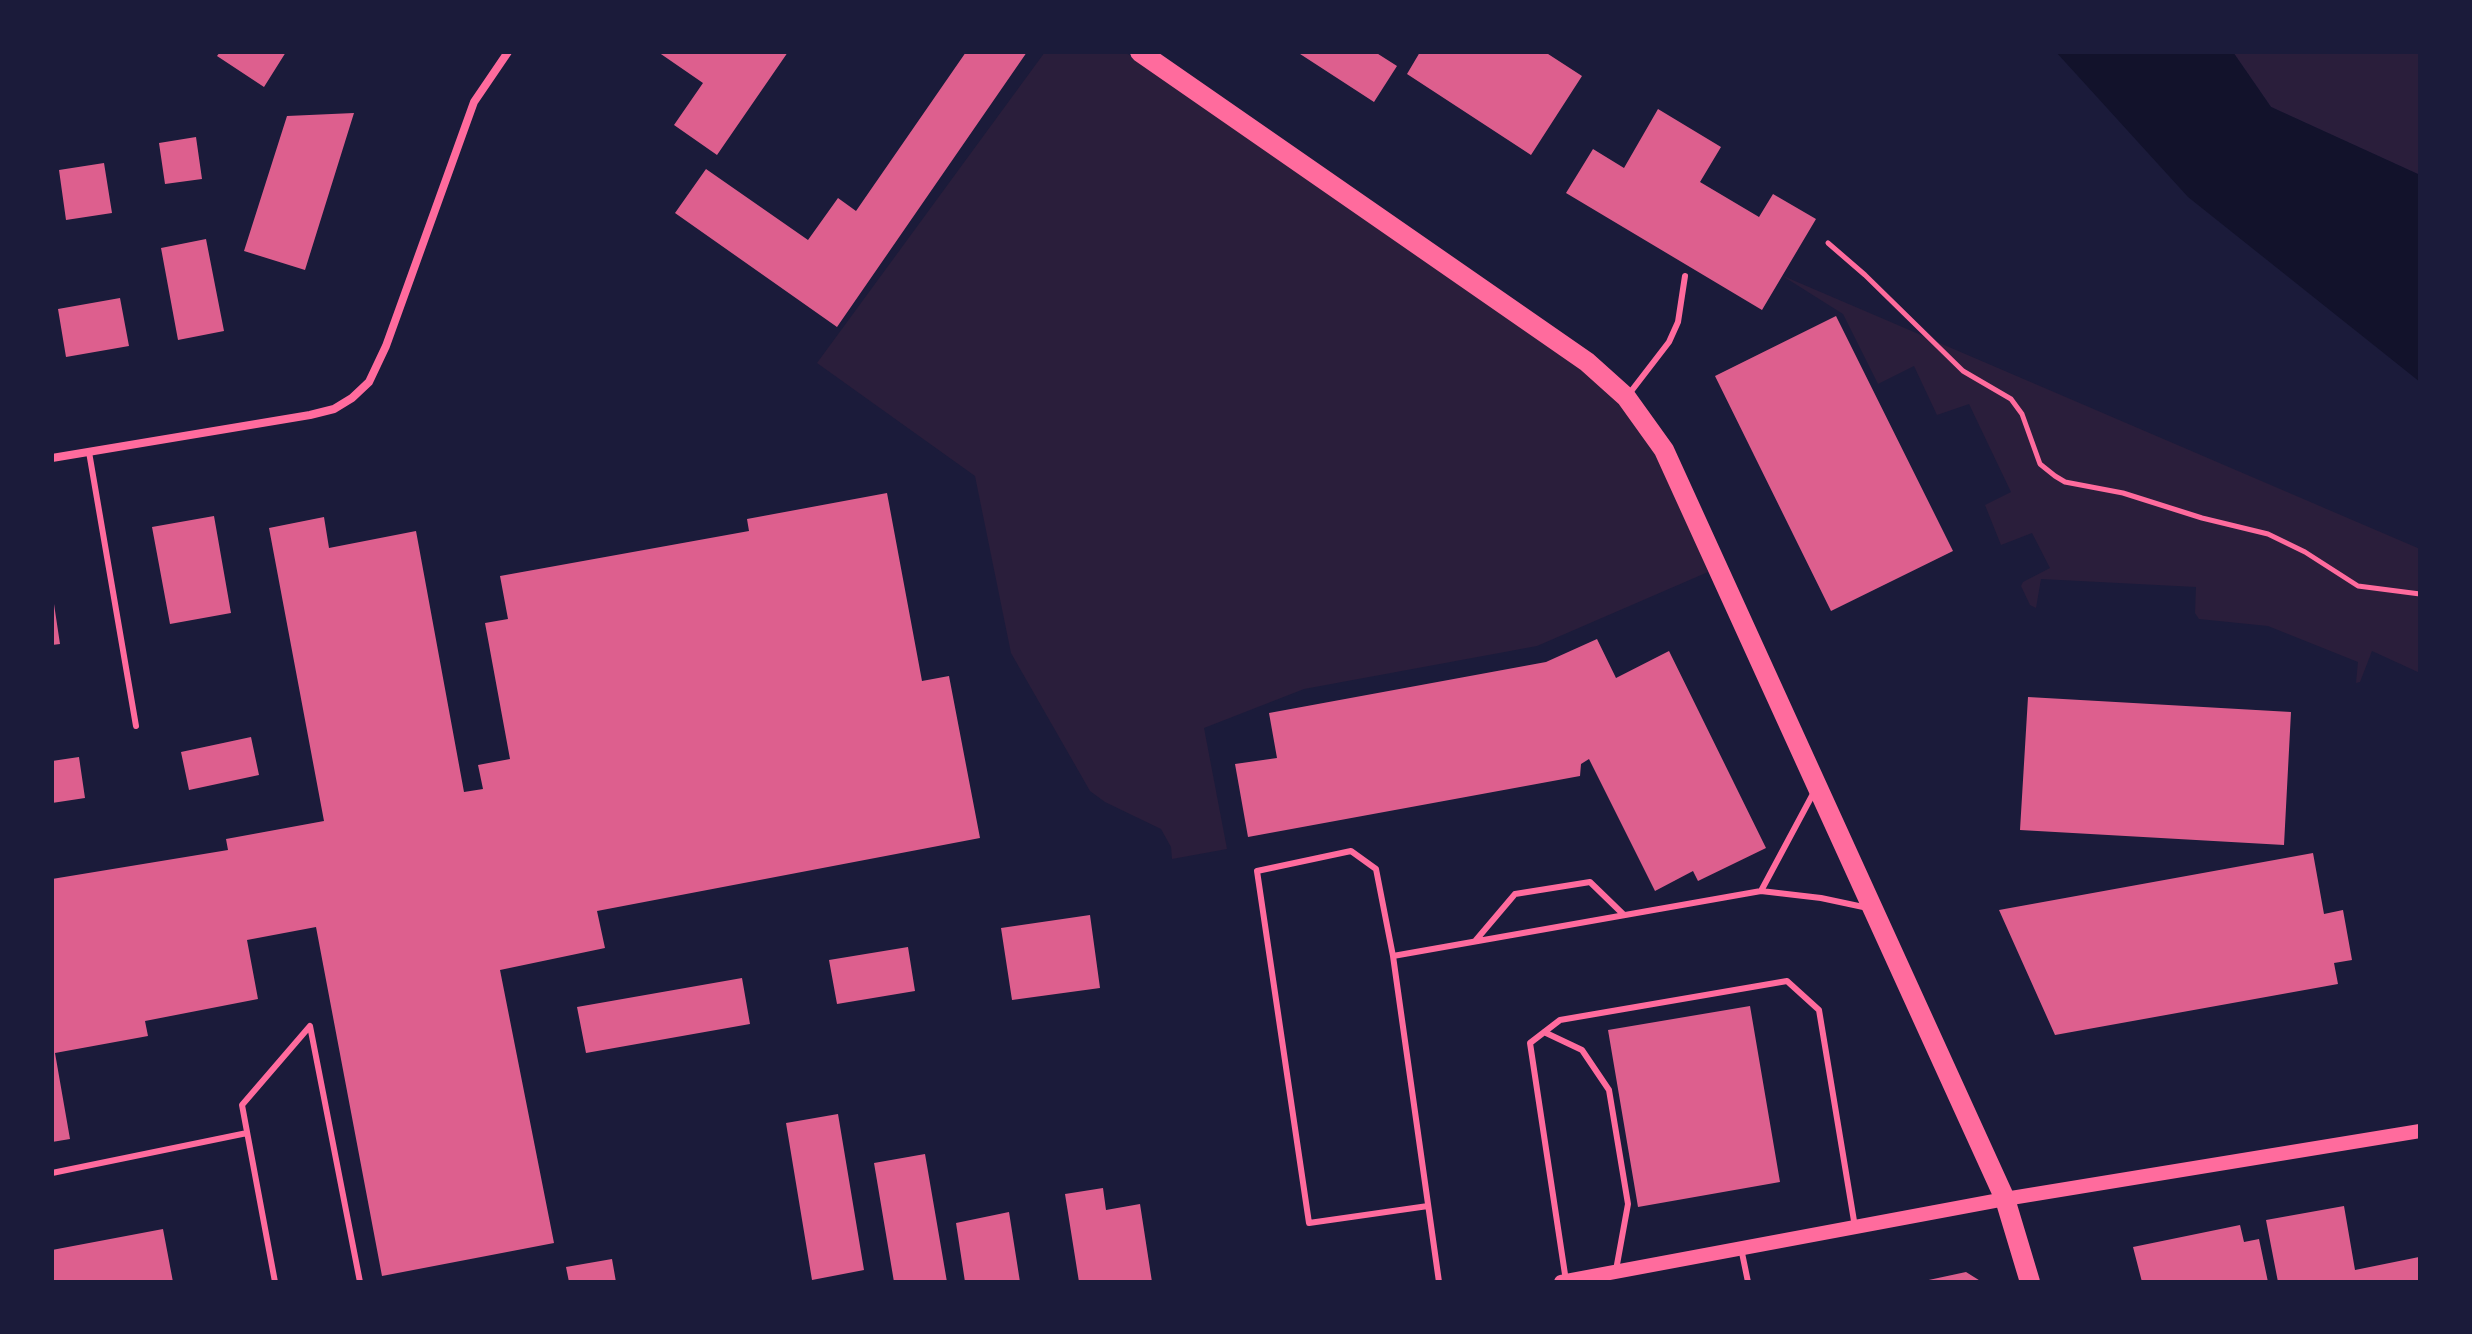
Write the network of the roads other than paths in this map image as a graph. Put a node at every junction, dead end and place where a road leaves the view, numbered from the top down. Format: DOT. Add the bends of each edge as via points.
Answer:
graph roads {
  1 [pos="508,52"];
  2 [pos="1140,52"];
  3 [pos="1685,276"];
  4 [pos="1626,397"];
  5 [pos="89,452"];
  6 [pos="52,458"];
  7 [pos="136,726"];
  8 [pos="1817,786"];
  9 [pos="1761,891"];
  10 [pos="1873,909"];
  11 [pos="1624,915"];
  12 [pos="1475,941"];
  13 [pos="1393,956"];
  14 [pos="1544,1032"];
  15 [pos="2420,1131"];
  16 [pos="247,1133"];
  17 [pos="52,1173"];
  18 [pos="2005,1199"];
  19 [pos="1428,1206"];
  20 [pos="1855,1227"];
  21 [pos="1741,1248"];
  22 [pos="1616,1272"];
  23 [pos="275,1282"];
  24 [pos="360,1282"];
  25 [pos="1439,1282"];
  26 [pos="1564,1282"];
  27 [pos="1748,1282"];
  28 [pos="2030,1282"];
  1 -- 5 [label="street" via="474,102 369,382 334,409"];
  2 -- 4 [label="main road" via="1587,362"];
  3 -- 4 [label="lane" via="1678,322 1669,342"];
  4 -- 8 [label="main road" via="1664,450"];
  5 -- 6 [label="street"];
  5 -- 7 [label="lane"];
  8 -- 9 [label="lane"];
  8 -- 10 [label="main road"];
  9 -- 10 [label="lane"];
  9 -- 11 [label="lane"];
  10 -- 18 [label="main road"];
  11 -- 12 [label="lane"];
  11 -- 12 [label="lane" via="1590,882 1515,894"];
  12 -- 13 [label="lane"];
  13 -- 19 [label="lane"];
  13 -- 19 [label="lane" via="1376,869 1351,851 1257,871 1309,1223"];
  14 -- 20 [label="lane" via="1560,1020 1787,981 1819,1010"];
  14 -- 22 [label="lane" via="1582,1050 1609,1090 1628,1204"];
  14 -- 26 [label="lane" via="1530,1043"];
  15 -- 18 [label="street"];
  16 -- 17 [label="lane"];
  16 -- 23 [label="lane"];
  16 -- 24 [label="lane" via="242,1105 310,1026"];
  18 -- 20 [label="street"];
  18 -- 28 [label="main road"];
  19 -- 25 [label="lane"];
  20 -- 21 [label="street"];
  21 -- 22 [label="street"];
  21 -- 27 [label="lane"];
  22 -- 26 [label="street"];
}
